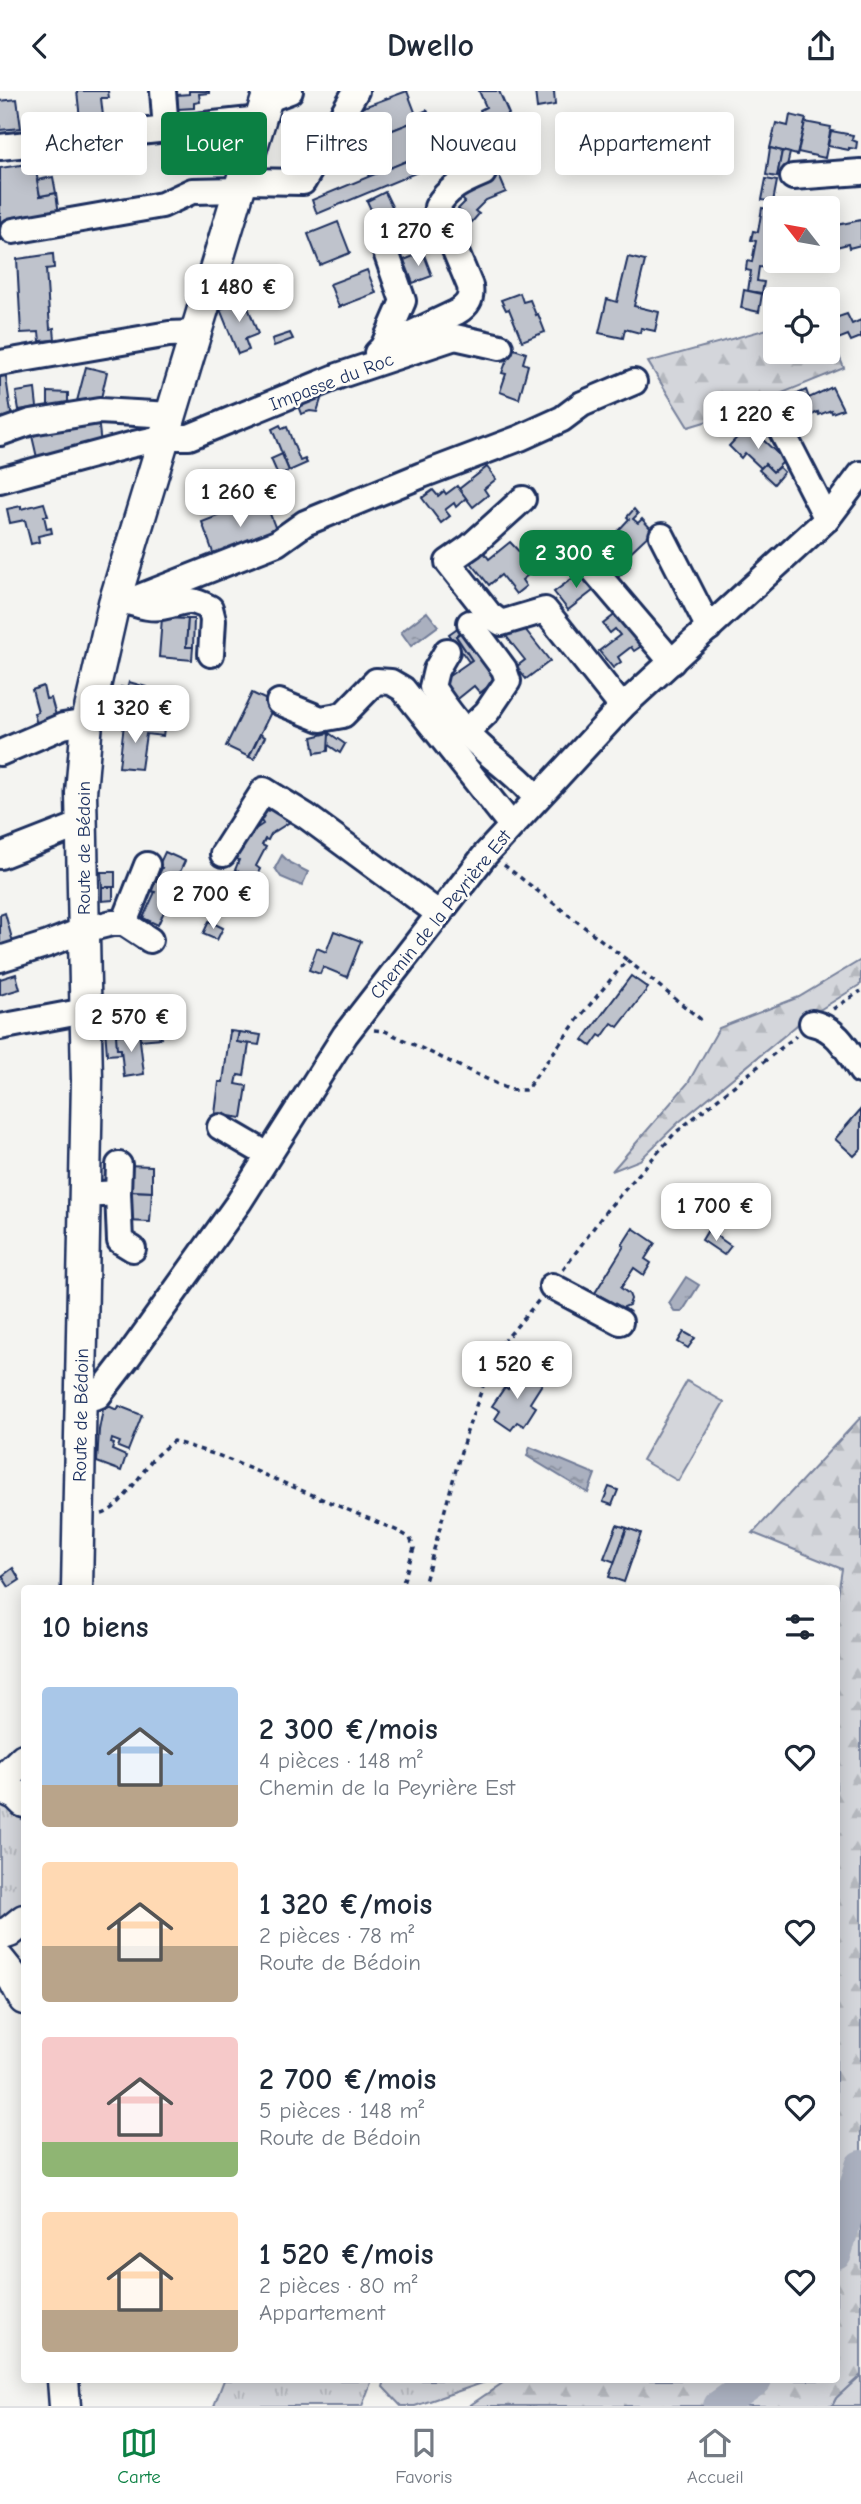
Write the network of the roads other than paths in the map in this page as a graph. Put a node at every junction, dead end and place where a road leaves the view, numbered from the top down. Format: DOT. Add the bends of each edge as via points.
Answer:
graph roads {
  1 [pos="163,91"];
  2 [pos="356,91"];
  3 [pos="271,100"];
  4 [pos="165,112"];
  5 [pos="229,112"];
  6 [pos="161,131"];
  7 [pos="0,147"];
  8 [pos="861,172"];
  9 [pos="478,175"];
  10 [pos="793,177"];
  11 [pos="240,185"];
  12 [pos="13,231"];
  13 [pos="409,231"];
  14 [pos="196,333"];
  15 [pos="383,347"];
  16 [pos="500,347"];
  17 [pos="0,363"];
  18 [pos="362,368"];
  19 [pos="634,382"];
  20 [pos="772,412"];
  21 [pos="168,426"];
  22 [pos="0,433"];
  23 [pos="861,474"];
  24 [pos="0,480"];
  25 [pos="523,499"];
  26 [pos="827,519"];
  27 [pos="662,536"];
  28 [pos="592,568"];
  29 [pos="121,603"];
  30 [pos="470,623"];
  31 [pos="709,628"];
  32 [pos="447,651"];
  33 [pos="211,654"];
  34 [pos="672,662"];
  35 [pos="278,702"];
  36 [pos="622,707"];
  37 [pos="87,722"];
  38 [pos="467,731"];
  39 [pos="0,753"];
  40 [pos="536,798"];
  41 [pos="82,824"];
  42 [pos="511,825"];
  43 [pos="223,854"];
  44 [pos="0,856"];
  45 [pos="148,865"];
  46 [pos="438,913"];
  47 [pos="124,923"];
  48 [pos="84,930"];
  49 [pos="150,940"];
  50 [pos="0,959"];
  51 [pos="86,1021"];
  52 [pos="812,1023"];
  53 [pos="0,1027"];
  54 [pos="0,1041"];
  55 [pos="861,1070"];
  56 [pos="220,1126"];
  57 [pos="268,1155"];
  58 [pos="119,1165"];
  59 [pos="118,1193"];
  60 [pos="84,1195"];
  61 [pos="132,1249"];
  62 [pos="552,1286"];
  63 [pos="620,1322"];
  64 [pos="80,1401"];
  65 [pos="78,1585"];
  66 [pos="21,1762"];
  67 [pos="0,1784"];
  68 [pos="21,1799"];
  69 [pos="21,1922"];
  70 [pos="0,1935"];
  71 [pos="0,1961"];
  72 [pos="21,1993"];
  73 [pos="62,2383"];
  74 [pos="65,2406"];
  1 -- 4 [label="street"];
  2 -- 11 [label="street" via="303,183"];
  3 -- 5 [label="street"];
  3 -- 11 [label="main road, Route de Bédoin"];
  6 -- 7 [label="street"];
  8 -- 10 [label="street"];
  9 -- 15 [label="street" via="457,183 437,207 470,286 466,306"];
  11 -- 12 [label="street" via="192,191 162,205"];
  11 -- 14 [label="main road, Route de Bédoin"];
  13 -- 15 [label="street" via="388,243 386,252 403,301"];
  14 -- 17 [label="street"];
  14 -- 21 [label="main road, Route de Bédoin"];
  15 -- 18 [label="street"];
  16 -- 18 [label="street, Impasse du Roc" via="456,337"];
  18 -- 21 [label="street, Impasse du Roc" via="189,437"];
  19 -- 29 [label="street" via="520,438 305,523 277,543"];
  20 -- 26 [label="street"];
  21 -- 22 [label="street" via="99,411 31,422"];
  21 -- 24 [label="street"];
  21 -- 29 [label="main road, Route de Bédoin"];
  23 -- 26 [label="street, Chemin de la Peyrière Est"];
  25 -- 36 [label="street" via="448,562 501,623 545,610"];
  26 -- 31 [label="street, Chemin de la Peyrière Est"];
  27 -- 31 [label="street"];
  28 -- 34 [label="street"];
  29 -- 33 [label="street" via="163,607 182,600 198,601 210,608 213,620"];
  29 -- 37 [label="main road, Route de Bédoin"];
  30 -- 38 [label="street" via="508,681"];
  31 -- 34 [label="street, Chemin de la Peyrière Est"];
  32 -- 38 [label="street" via="432,687"];
  34 -- 36 [label="street, Chemin de la Peyrière Est"];
  35 -- 42 [label="street" via="321,719 343,715 376,681 391,682 403,689"];
  36 -- 40 [label="street, Chemin de la Peyrière Est"];
  37 -- 39 [label="street" via="63,726"];
  37 -- 41 [label="main road, Route de Bédoin"];
  38 -- 40 [label="street"];
  40 -- 42 [label="street, Chemin de la Peyrière Est"];
  41 -- 44 [label="street"];
  41 -- 48 [label="main road, Route de Bédoin"];
  42 -- 46 [label="street, Chemin de la Peyrière Est"];
  43 -- 46 [label="street" via="264,790 306,815"];
  45 -- 47 [label="street"];
  46 -- 57 [label="street, Chemin de la Peyrière Est" via="345,1035"];
  47 -- 48 [label="street"];
  47 -- 49 [label="street"];
  48 -- 50 [label="street"];
  48 -- 51 [label="main road, Route de Bédoin"];
  51 -- 53 [label="street"];
  51 -- 54 [label="street" via="64,1030"];
  51 -- 60 [label="main road, Route de Bédoin"];
  52 -- 55 [label="street" via="824,1025 841,1040"];
  56 -- 57 [label="street"];
  57 -- 64 [label="street, Chemin de la Peyrière Est" via="106,1386 98,1396"];
  58 -- 59 [label="street"];
  59 -- 60 [label="street"];
  59 -- 61 [label="street" via="120,1241"];
  60 -- 64 [label="main road, Route de Bédoin"];
  62 -- 63 [label="street"];
  64 -- 65 [label="main road, Route de Bédoin"];
  66 -- 67 [label="main road"];
  67 -- 68 [label="main road"];
  69 -- 70 [label="main road"];
  71 -- 72 [label="main road"];
  73 -- 74 [label="main road"];
}
